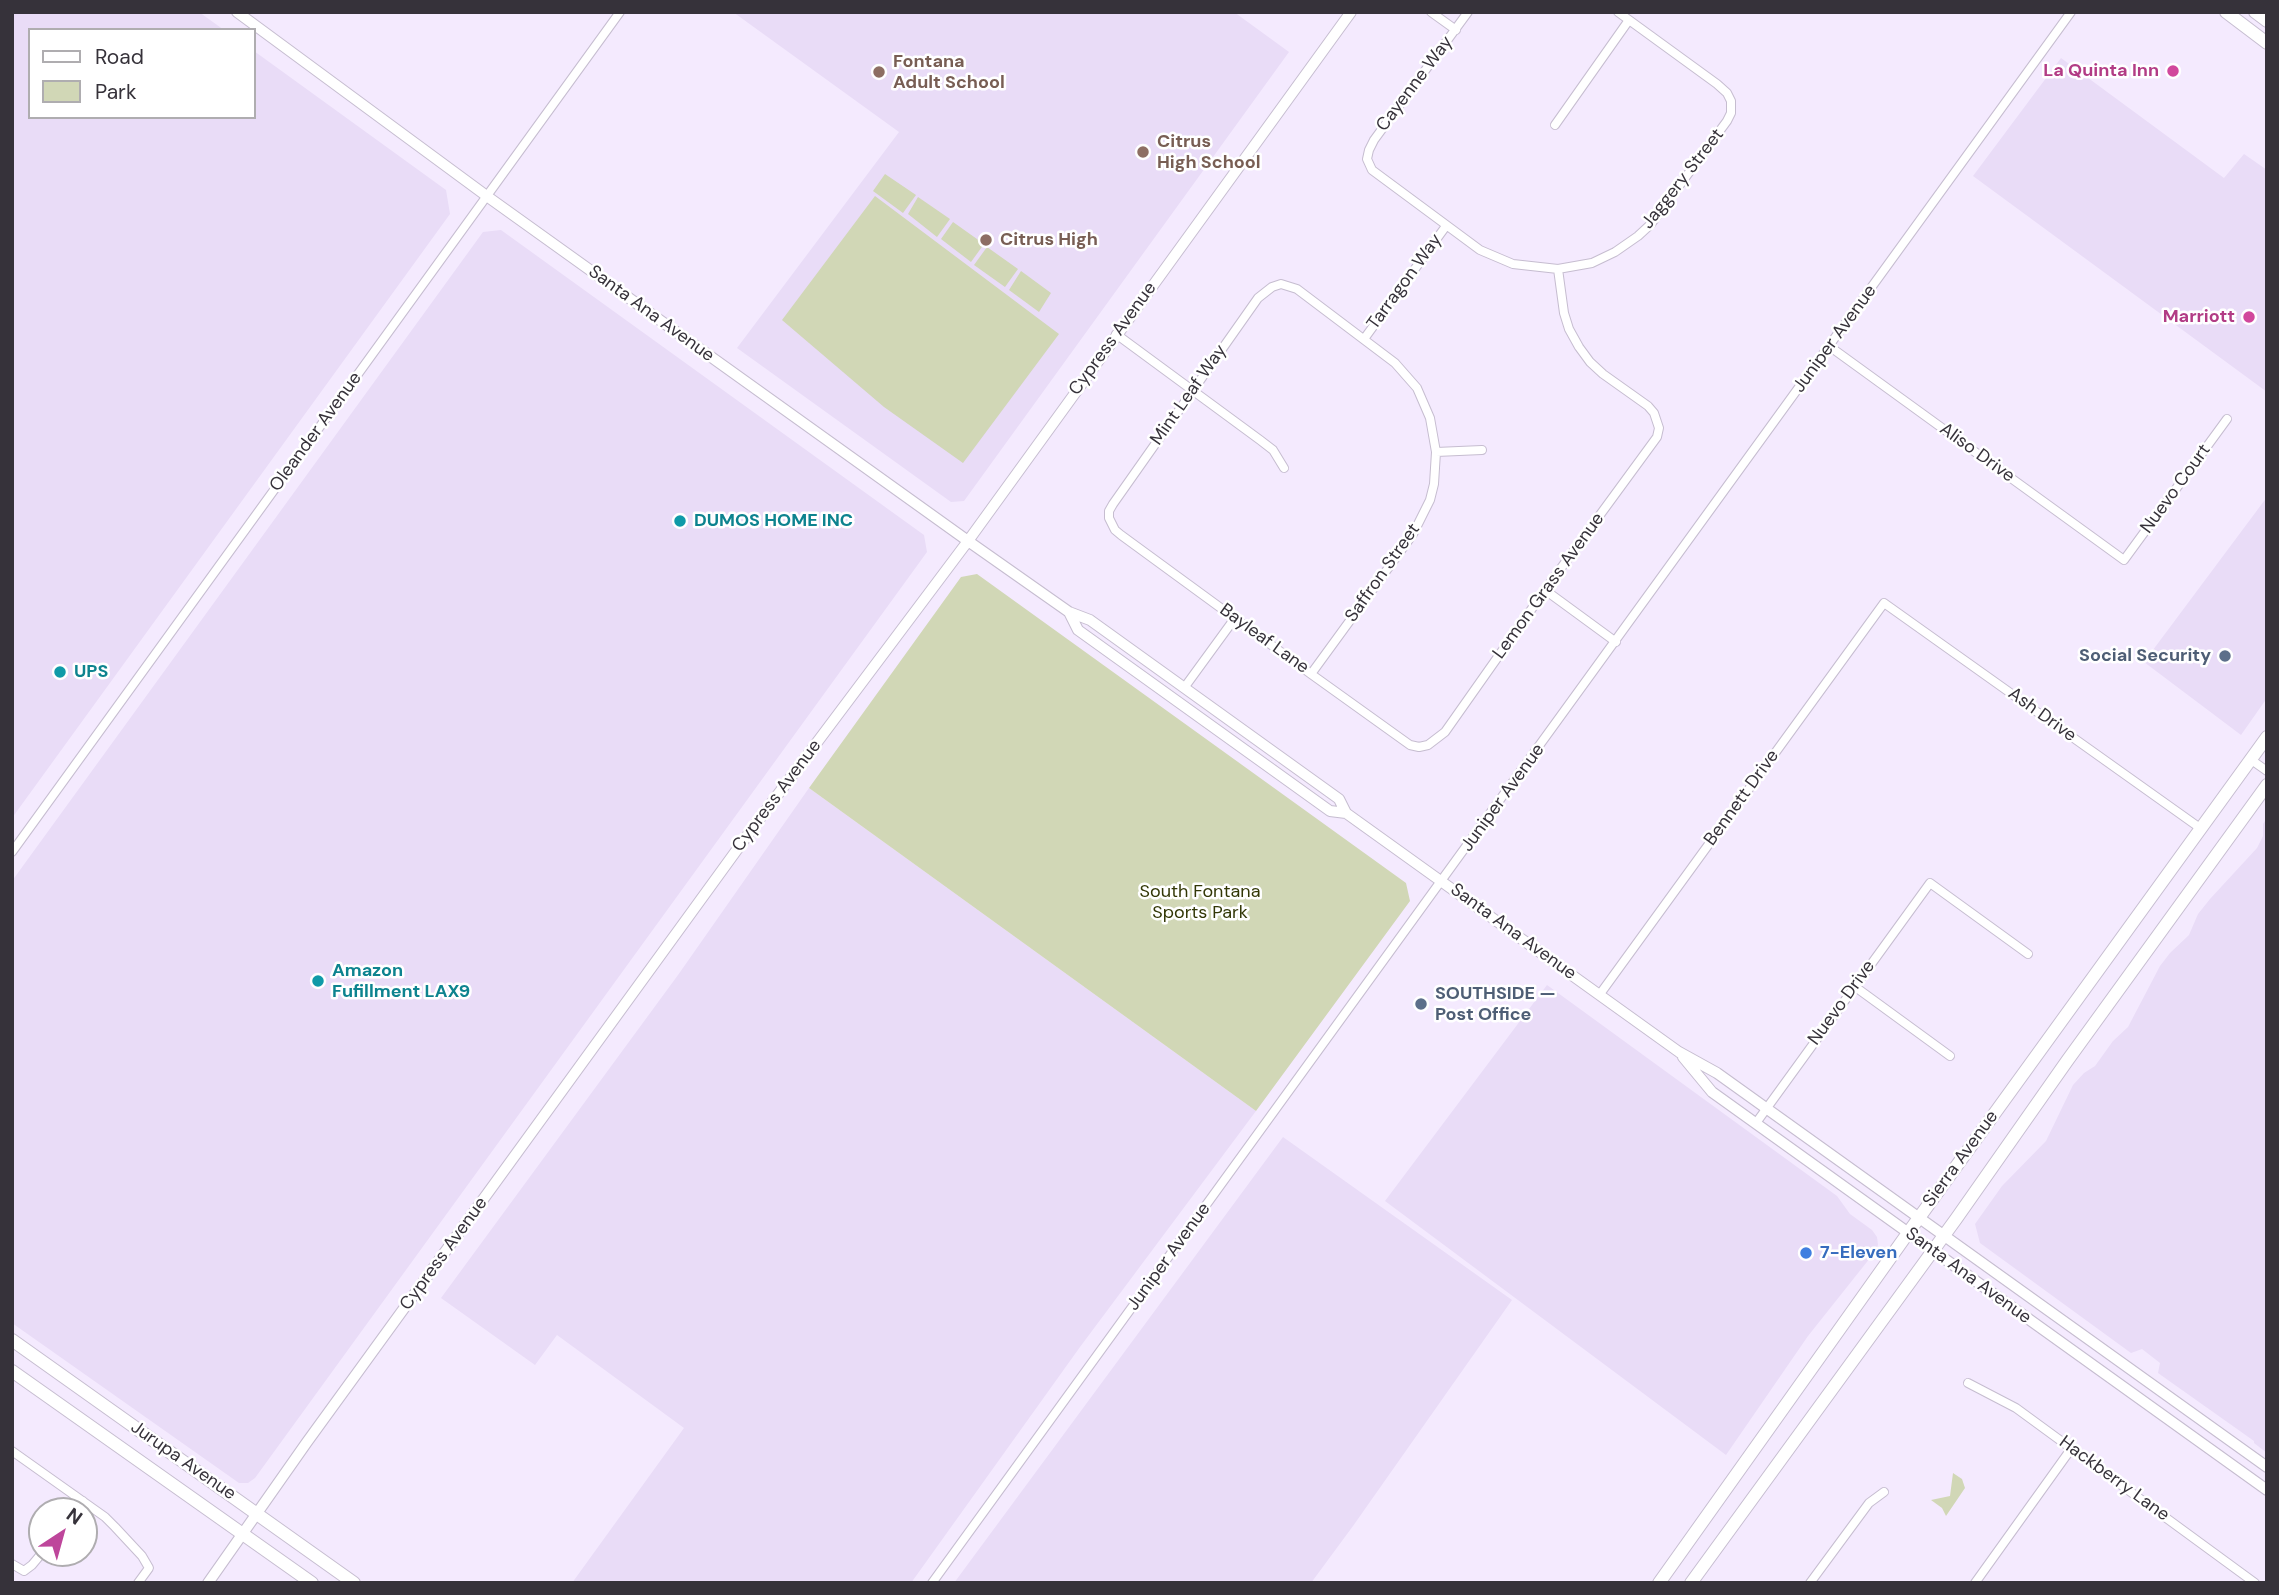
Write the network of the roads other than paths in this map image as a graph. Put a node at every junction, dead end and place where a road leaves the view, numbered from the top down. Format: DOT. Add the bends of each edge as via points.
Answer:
graph roads {
  1 [pos="237,12"];
  2 [pos="620,12"];
  3 [pos="1351,12"];
  4 [pos="1432,12"];
  5 [pos="1468,12"];
  6 [pos="1618,12"];
  7 [pos="2071,12"];
  8 [pos="2226,12"];
  9 [pos="2255,12"];
  10 [pos="1629,20"];
  11 [pos="2267,21"];
  12 [pos="1456,30"];
  13 [pos="2267,43"];
  14 [pos="1555,125"];
  15 [pos="1367,159"];
  16 [pos="488,197"];
  17 [pos="1446,226"];
  18 [pos="1558,269"];
  19 [pos="1281,284"];
  20 [pos="1116,334"];
  21 [pos="1364,339"];
  22 [pos="1829,346"];
  23 [pos="1192,389"];
  24 [pos="2227,419"];
  25 [pos="1482,450"];
  26 [pos="1436,452"];
  27 [pos="1284,468"];
  28 [pos="1109,518"];
  29 [pos="968,541"];
  30 [pos="2124,559"];
  31 [pos="1545,590"];
  32 [pos="1884,603"];
  33 [pos="1069,612"];
  34 [pos="1235,618"];
  35 [pos="1616,642"];
  36 [pos="1311,674"];
  37 [pos="1184,688"];
  38 [pos="2267,737"];
  39 [pos="1428,746"];
  40 [pos="2250,759"];
  41 [pos="2267,771"];
  42 [pos="2267,785"];
  43 [pos="1346,813"];
  44 [pos="2200,828"];
  45 [pos="12,852"];
  46 [pos="1443,881"];
  47 [pos="2028,954"];
  48 [pos="1854,986"];
  49 [pos="1600,994"];
  50 [pos="1679,1052"];
  51 [pos="1950,1056"];
  52 [pos="1766,1108"];
  53 [pos="1756,1123"];
  54 [pos="1919,1217"];
  55 [pos="1908,1233"];
  56 [pos="1943,1234"];
  57 [pos="1932,1250"];
  58 [pos="12,1340"];
  59 [pos="12,1371"];
  60 [pos="1968,1383"];
  61 [pos="2071,1448"];
  62 [pos="12,1451"];
  63 [pos="2267,1467"];
  64 [pos="2267,1490"];
  65 [pos="1884,1492"];
  66 [pos="76,1497"];
  67 [pos="257,1512"];
  68 [pos="98,1514"];
  69 [pos="243,1533"];
  70 [pos="12,1564"];
  71 [pos="30,1567"];
  72 [pos="138,1583"];
  73 [pos="208,1583"];
  74 [pos="312,1583"];
  75 [pos="354,1583"];
  76 [pos="932,1583"];
  77 [pos="1659,1583"];
  78 [pos="1691,1583"];
  79 [pos="1810,1583"];
  80 [pos="1975,1583"];
  81 [pos="2255,1583"];
  1 -- 16 [label="street, Santa Ana Avenue"];
  2 -- 16 [label="street, Oleander Avenue"];
  3 -- 20 [label="street, Cypress Avenue"];
  4 -- 12 [label="street"];
  5 -- 12 [label="street, Cayenne Way"];
  6 -- 10 [label="street"];
  7 -- 22 [label="street, Juniper Avenue"];
  8 -- 13 [label="main road"];
  9 -- 11 [label="main road"];
  10 -- 14 [label="street"];
  10 -- 18 [label="street, Jaggery Street" via="1727,93 1731,113 1638,236 1592,263"];
  12 -- 15 [label="street, Cayenne Way" via="1374,140"];
  15 -- 17 [label="street, Jaggery Street" via="1372,170"];
  16 -- 29 [label="street, Santa Ana Avenue"];
  16 -- 45 [label="street, Oleander Avenue"];
  17 -- 18 [label="street, Jaggery Street" via="1502,260"];
  17 -- 21 [label="street, Tarragon Way"];
  18 -- 31 [label="street, Lemon Grass Avenue" via="1564,313 1579,347 1603,374 1648,406 1658,421 1657,437"];
  19 -- 21 [label="street, Saffron Street" via="1297,289"];
  19 -- 23 [label="street, Mint Leaf Way" via="1258,298"];
  20 -- 23 [label="street"];
  20 -- 29 [label="street, Cypress Avenue"];
  21 -- 26 [label="street, Saffron Street" via="1417,388 1430,418"];
  22 -- 30 [label="street, Aliso Drive"];
  22 -- 35 [label="street, Juniper Avenue"];
  23 -- 27 [label="street" via="1266,445"];
  23 -- 28 [label="street, Mint Leaf Way" via="1113,504"];
  24 -- 30 [label="street, Nuevo Court"];
  25 -- 26 [label="street"];
  26 -- 36 [label="street, Saffron Street" via="1434,484 1421,521"];
  28 -- 34 [label="street, Bayleaf Lane" via="1121,536"];
  29 -- 33 [label="street, Santa Ana Avenue"];
  29 -- 67 [label="street, Cypress Avenue" via="752,829"];
  31 -- 35 [label="street"];
  31 -- 39 [label="street, Lemon Grass Avenue" via="1445,732"];
  32 -- 44 [label="street, Ash Drive"];
  32 -- 49 [label="street, Bennett Drive"];
  33 -- 37 [label="street, Santa Ana Avenue" via="1090,620"];
  33 -- 43 [label="street, Santa Ana Avenue" via="1078,630 1330,811"];
  34 -- 36 [label="street, Bayleaf Lane"];
  34 -- 37 [label="street"];
  35 -- 46 [label="street, Juniper Avenue"];
  36 -- 39 [label="street, Bayleaf Lane" via="1410,745"];
  37 -- 43 [label="street, Santa Ana Avenue" via="1339,799"];
  38 -- 40 [label="main road, Sierra Avenue"];
  40 -- 41 [label="street"];
  40 -- 44 [label="main road, Sierra Avenue"];
  42 -- 56 [label="main road, Sierra Avenue"];
  43 -- 46 [label="street, Santa Ana Avenue"];
  44 -- 54 [label="main road, Sierra Avenue"];
  46 -- 49 [label="street, Santa Ana Avenue"];
  46 -- 76 [label="street, Juniper Avenue"];
  47 -- 48 [label="street, Nuevo Drive" via="1930,883"];
  48 -- 51 [label="street"];
  48 -- 52 [label="street, Nuevo Drive"];
  49 -- 50 [label="street, Santa Ana Avenue"];
  50 -- 52 [label="street, Santa Ana Avenue"];
  50 -- 53 [label="street, Santa Ana Avenue" via="1712,1092"];
  52 -- 53 [label="street, Nuevo Drive"];
  52 -- 54 [label="street, Santa Ana Avenue"];
  53 -- 55 [label="street, Santa Ana Avenue"];
  54 -- 55 [label="main road, Sierra Avenue"];
  54 -- 56 [label="street, Santa Ana Avenue"];
  55 -- 57 [label="street, Santa Ana Avenue"];
  55 -- 77 [label="main road, Sierra Avenue"];
  56 -- 57 [label="main road, Sierra Avenue"];
  56 -- 63 [label="street, Santa Ana Avenue"];
  57 -- 64 [label="street, Santa Ana Avenue"];
  57 -- 78 [label="main road, Sierra Avenue"];
  58 -- 67 [label="main road, Jurupa Avenue"];
  59 -- 69 [label="main road, Jurupa Avenue"];
  60 -- 61 [label="street, Hackberry Lane" via="2005,1401"];
  61 -- 80 [label="street"];
  61 -- 81 [label="street, Hackberry Lane"];
  62 -- 66 [label="street"];
  65 -- 79 [label="street" via="1869,1503"];
  67 -- 69 [label="street, Cypress Avenue"];
  67 -- 75 [label="main road, Jurupa Avenue"];
  68 -- 72 [label="street" via="149,1568"];
  69 -- 73 [label="street, Cypress Avenue"];
  69 -- 74 [label="main road, Jurupa Avenue"];
  70 -- 71 [label="street" via="22,1571"];
}
